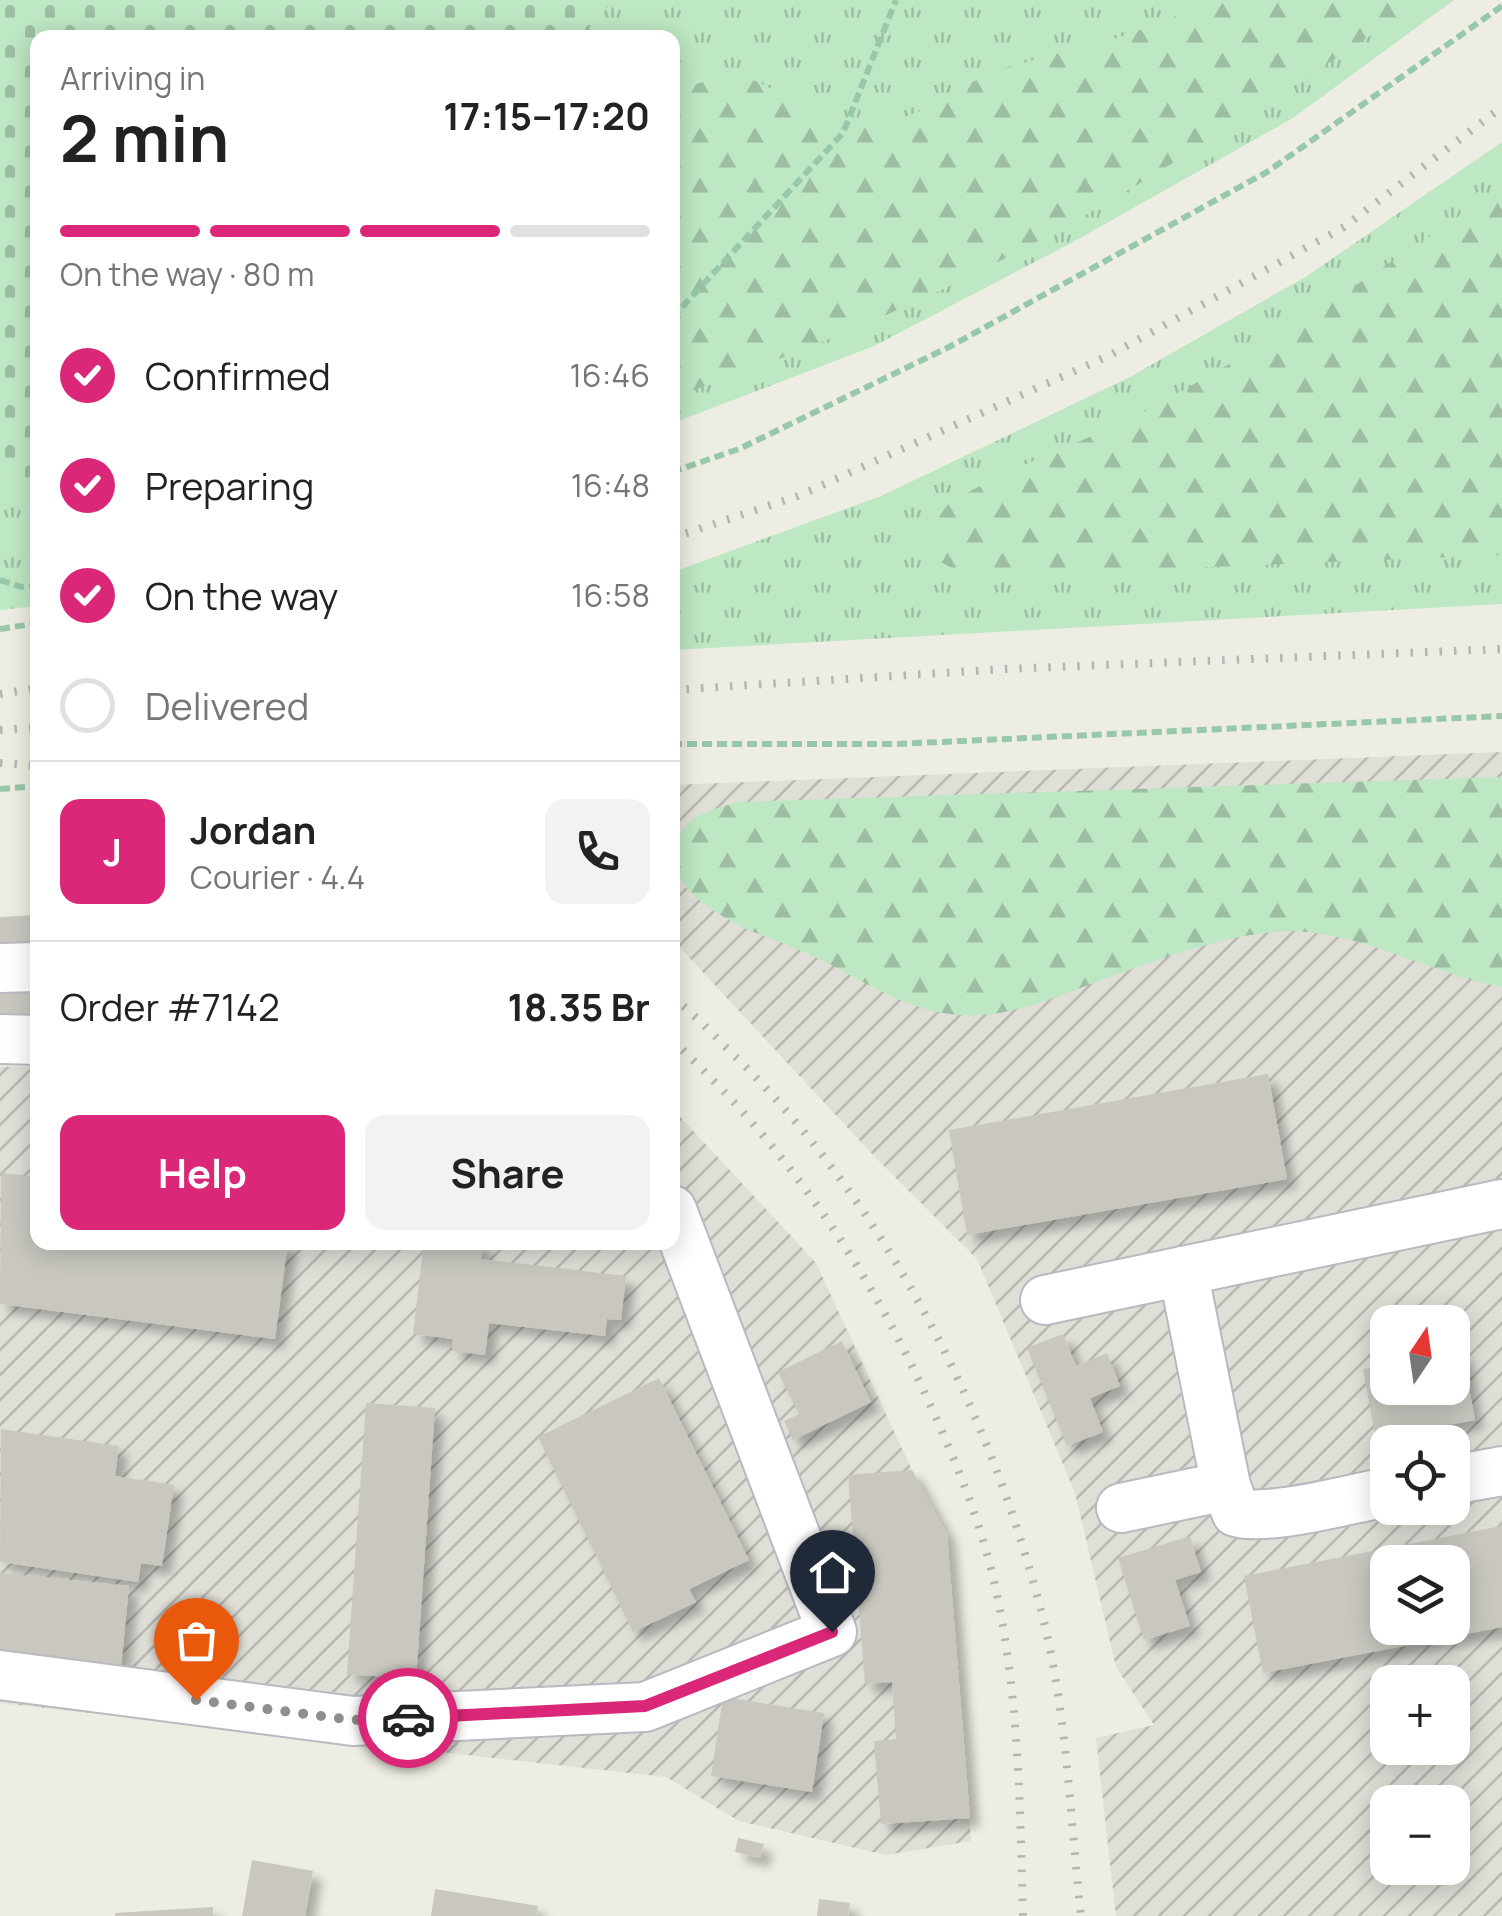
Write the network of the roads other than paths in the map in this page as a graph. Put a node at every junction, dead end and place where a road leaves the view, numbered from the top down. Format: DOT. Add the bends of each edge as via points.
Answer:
graph roads {
  1 [pos="30,967"];
  2 [pos="0,968"];
  3 [pos="0,1039"];
  4 [pos="30,1040"];
  5 [pos="1502,1204"];
  6 [pos="680,1231"];
  7 [pos="1183,1271"];
  8 [pos="1045,1300"];
  9 [pos="1502,1471"];
  10 [pos="1470,1477"];
  11 [pos="1226,1486"];
  12 [pos="1370,1495"];
  13 [pos="1122,1508"];
  14 [pos="0,1675"];
  1 -- 2 [label="lane"];
  3 -- 4 [label="lane"];
  5 -- 7 [label="lane"];
  6 -- 14 [label="lane" via="832,1632 645,1706 353,1720"];
  7 -- 8 [label="lane"];
  7 -- 11 [label="lane"];
  9 -- 10 [label="lane"];
  11 -- 12 [label="lane" via="1236,1512 1248,1516"];
  11 -- 13 [label="lane"];
}
